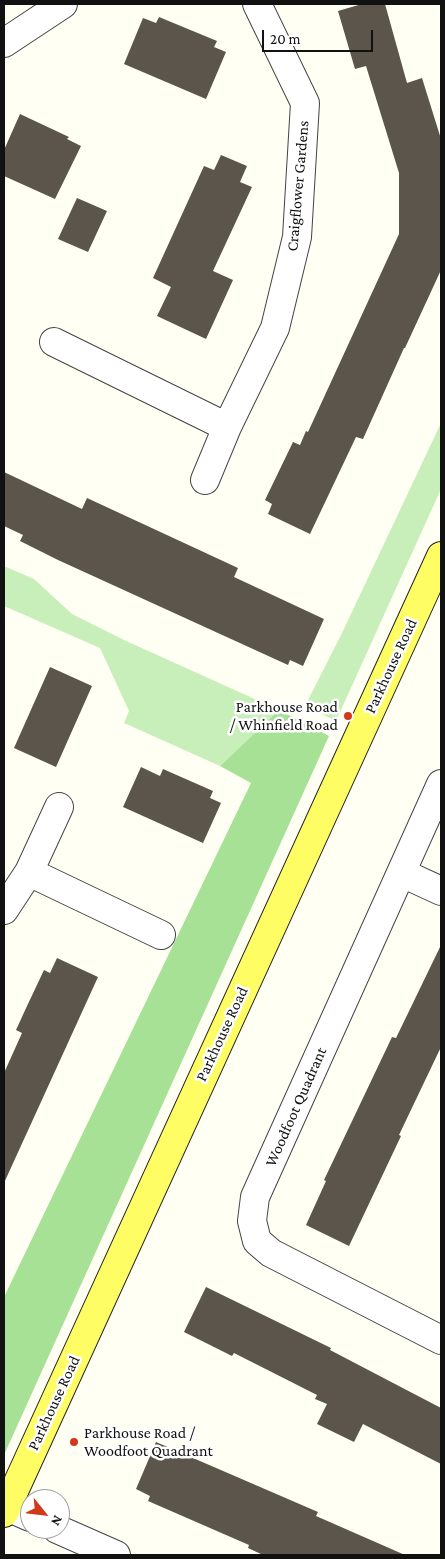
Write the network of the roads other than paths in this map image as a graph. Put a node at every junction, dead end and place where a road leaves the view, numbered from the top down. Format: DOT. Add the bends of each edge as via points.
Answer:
graph roads {
  1 [pos="63,4"];
  2 [pos="257,4"];
  3 [pos="4,43"];
  4 [pos="54,342"];
  5 [pos="227,426"];
  6 [pos="205,480"];
  7 [pos="441,556"];
  8 [pos="441,784"];
  9 [pos="60,807"];
  10 [pos="29,872"];
  11 [pos="402,873"];
  12 [pos="441,891"];
  13 [pos="4,910"];
  14 [pos="161,935"];
  15 [pos="441,1340"];
  16 [pos="13,1512"];
  17 [pos="70,1535"];
  18 [pos="116,1555"];
  1 -- 3 [label="street"];
  2 -- 5 [label="street, Craigflower Gardens" via="305,103 297,237 275,328"];
  4 -- 5 [label="street"];
  5 -- 6 [label="street, Craigflower Gardens"];
  7 -- 16 [label="main road, Parkhouse Road"];
  8 -- 11 [label="street, Woodfoot Quadrant"];
  9 -- 10 [label="street"];
  10 -- 13 [label="street"];
  10 -- 14 [label="street"];
  11 -- 12 [label="street"];
  11 -- 15 [label="street, Woodfoot Quadrant" via="255,1197 252,1221 256,1241 271,1252"];
  17 -- 18 [label="street"];
}
